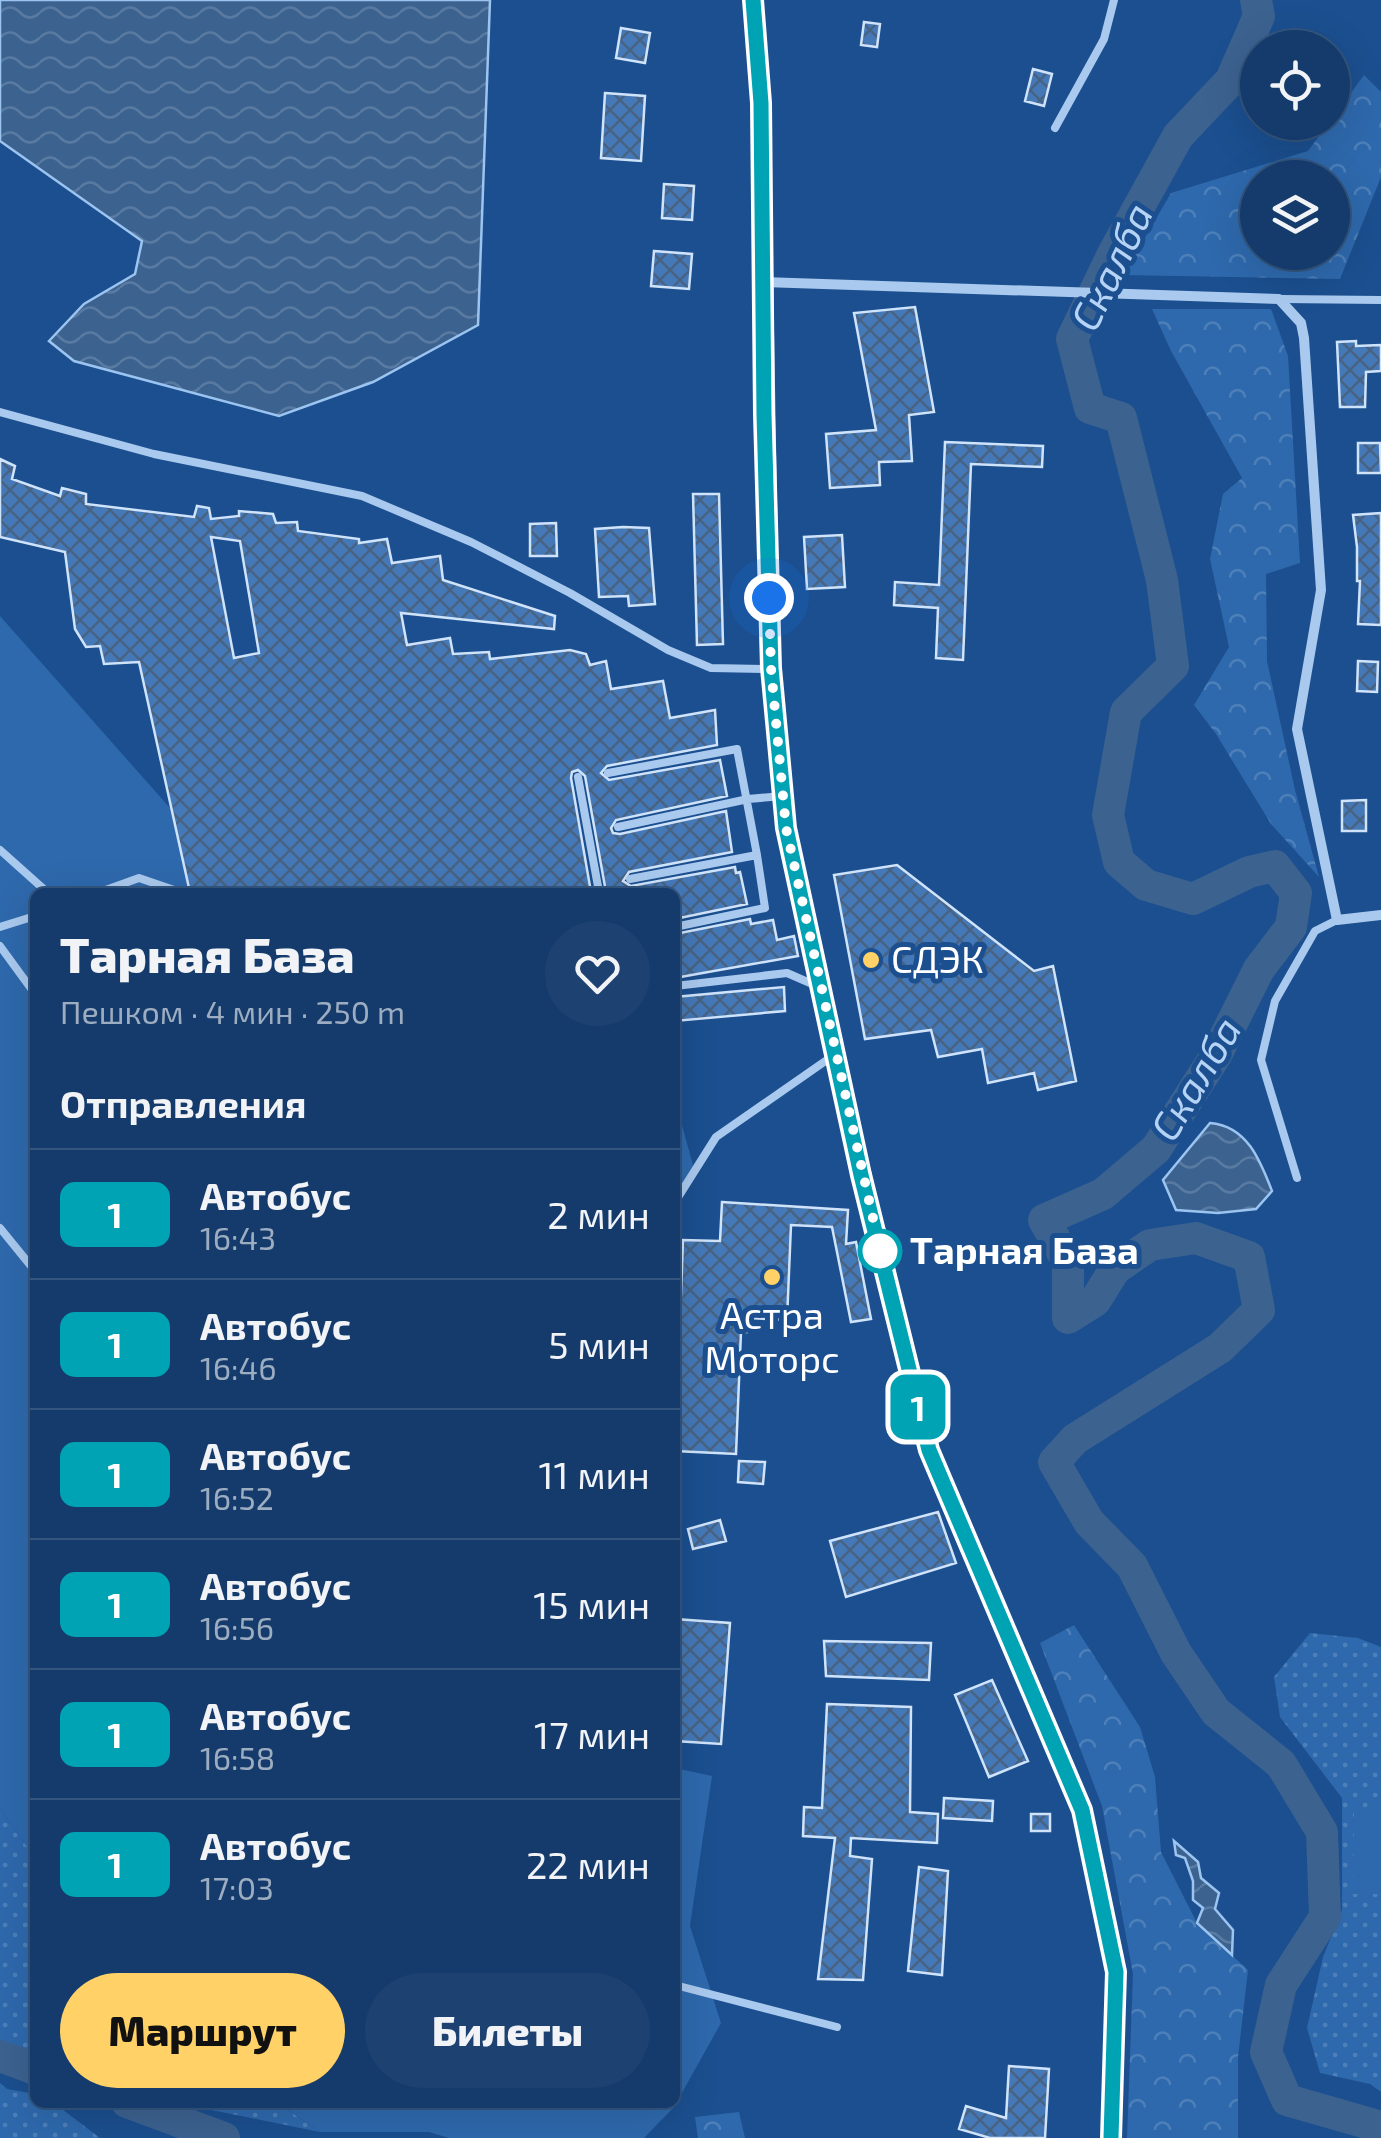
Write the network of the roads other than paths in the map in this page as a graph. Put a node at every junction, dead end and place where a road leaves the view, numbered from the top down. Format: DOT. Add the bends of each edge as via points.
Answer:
graph roads {
  1 [pos="753,0"];
  2 [pos="1114,0"];
  3 [pos="1055,128"];
  4 [pos="763,282"];
  5 [pos="1279,299"];
  6 [pos="1381,300"];
  7 [pos="0,412"];
  8 [pos="771,668"];
  9 [pos="608,773"];
  10 [pos="578,777"];
  11 [pos="783,796"];
  12 [pos="748,799"];
  13 [pos="618,827"];
  14 [pos="0,850"];
  15 [pos="757,854"];
  16 [pos="630,879"];
  17 [pos="43,888"];
  18 [pos="111,888"];
  19 [pos="168,888"];
  20 [pos="598,888"];
  21 [pos="1381,915"];
  22 [pos="30,918"];
  23 [pos="1337,920"];
  24 [pos="680,925"];
  25 [pos="0,927"];
  26 [pos="0,946"];
  27 [pos="680,985"];
  28 [pos="30,987"];
  29 [pos="821,988"];
  30 [pos="835,1054"];
  31 [pos="1297,1178"];
  32 [pos="680,1189"];
  33 [pos="0,1228"];
  34 [pos="30,1265"];
  35 [pos="680,1986"];
  36 [pos="837,2027"];
  37 [pos="1111,2138"];
  1 -- 4 [label="street"];
  2 -- 3 [label="lane" via="1104,39"];
  4 -- 5 [label="street"];
  4 -- 8 [label="street"];
  5 -- 6 [label="lane"];
  5 -- 23 [label="street" via="1301,323 1304,338 1321,590 1297,729"];
  7 -- 8 [label="lane" via="154,454 362,496 470,542 668,650 711,668"];
  8 -- 11 [label="street"];
  9 -- 12 [label="lane" via="738,749"];
  10 -- 20 [label="lane"];
  11 -- 12 [label="lane"];
  11 -- 29 [label="street"];
  12 -- 13 [label="lane"];
  12 -- 15 [label="lane"];
  14 -- 17 [label="lane"];
  15 -- 16 [label="lane"];
  15 -- 24 [label="lane" via="764,908"];
  18 -- 19 [label="lane" via="139,878"];
  21 -- 23 [label="street"];
  22 -- 25 [label="lane"];
  23 -- 31 [label="lane" via="1315,930 1275,1001 1261,1060"];
  26 -- 28 [label="lane"];
  27 -- 29 [label="lane" via="787,973"];
  29 -- 30 [label="street"];
  30 -- 32 [label="lane" via="716,1138"];
  30 -- 37 [label="street" via="929,1450 1082,1810 1116,1972"];
  33 -- 34 [label="lane"];
  35 -- 36 [label="lane"];
}
